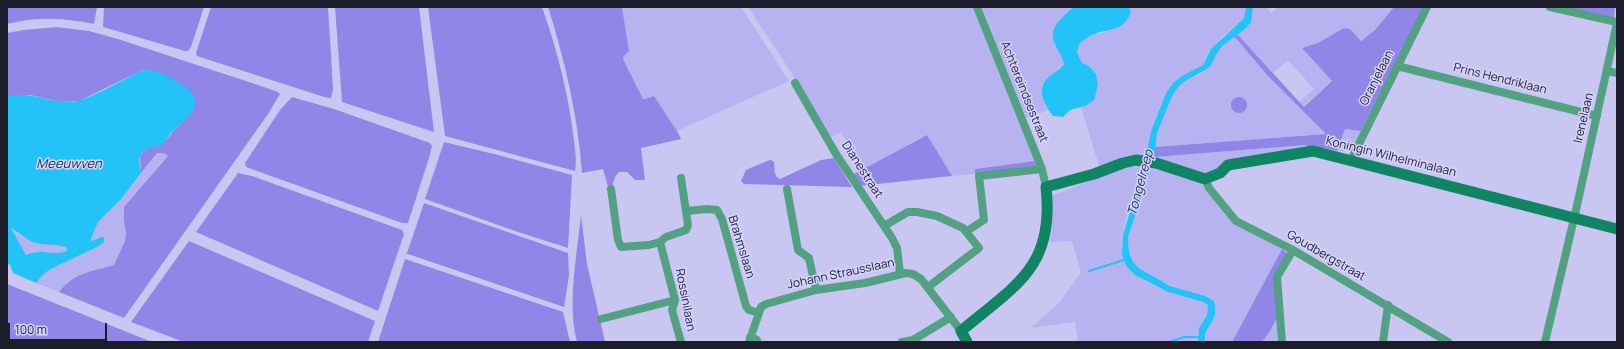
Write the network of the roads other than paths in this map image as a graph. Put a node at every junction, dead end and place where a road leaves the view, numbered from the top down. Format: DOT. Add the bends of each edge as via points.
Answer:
graph roads {
  1 [pos="977,7"];
  2 [pos="1427,7"];
  3 [pos="1550,7"];
  4 [pos="1617,23"];
  5 [pos="1397,66"];
  6 [pos="1607,71"];
  7 [pos="1617,73"];
  8 [pos="795,83"];
  9 [pos="1597,116"];
  10 [pos="1351,160"];
  11 [pos="1042,169"];
  12 [pos="681,178"];
  13 [pos="1205,179"];
  14 [pos="1046,187"];
  15 [pos="610,189"];
  16 [pos="787,189"];
  17 [pos="687,211"];
  18 [pos="1574,217"];
  19 [pos="884,226"];
  20 [pos="1617,229"];
  21 [pos="967,231"];
  22 [pos="660,242"];
  23 [pos="1293,250"];
  24 [pos="900,273"];
  25 [pos="928,287"];
  26 [pos="816,290"];
  27 [pos="675,300"];
  28 [pos="1388,305"];
  29 [pos="758,313"];
  30 [pos="951,317"];
  31 [pos="601,319"];
  32 [pos="961,331"];
  33 [pos="752,340"];
  34 [pos="681,342"];
  35 [pos="902,342"];
  36 [pos="967,342"];
  37 [pos="1282,342"];
  38 [pos="1383,342"];
  39 [pos="1448,342"];
  40 [pos="1545,342"];
  1 -- 11 [label="street, Achtereindsestraat"];
  2 -- 5 [label="street, Oranjelaan"];
  3 -- 4 [label="street"];
  4 -- 6 [label="street, Irenelaan"];
  5 -- 9 [label="street, Prins Hendriklaan"];
  5 -- 10 [label="street, Oranjelaan"];
  6 -- 7 [label="street"];
  6 -- 9 [label="street, Irenelaan"];
  8 -- 19 [label="street, Dianestraat" via="836,154"];
  9 -- 18 [label="street, Irenelaan"];
  10 -- 13 [label="street, Koningin Wilhelminalaan" via="1313,151 1228,165 1220,173"];
  10 -- 18 [label="street, Koningin Wilhelminalaan"];
  11 -- 14 [label="street, Achtereindsestraat"];
  11 -- 21 [label="street" via="980,176 984,220"];
  12 -- 17 [label="street"];
  13 -- 14 [label="street" via="1156,163 1136,160"];
  13 -- 23 [label="street, Goudbergstraat" via="1233,219"];
  14 -- 32 [label="street" via="1048,223 1041,251 1033,265 1009,292"];
  15 -- 22 [label="street" via="621,247"];
  16 -- 26 [label="street" via="798,250 810,258"];
  17 -- 22 [label="street" via="686,230 666,236"];
  17 -- 29 [label="street, Brahmslaan" via="717,210 722,219 746,306"];
  18 -- 20 [label="street, Koningin Wilhelminalaan"];
  18 -- 40 [label="street, Irenelaan"];
  19 -- 21 [label="street" via="908,212 917,212 947,220"];
  19 -- 24 [label="street, Dianestraat" via="897,248"];
  21 -- 25 [label="street" via="979,248"];
  22 -- 27 [label="street, Rossinilaan"];
  23 -- 28 [label="street, Goudbergstraat"];
  23 -- 37 [label="street" via="1277,277"];
  24 -- 25 [label="street, Johann Strausslaan" via="913,274"];
  24 -- 26 [label="street, Johann Strausslaan" via="865,283"];
  25 -- 30 [label="street, Johann Strausslaan"];
  26 -- 29 [label="street, Johann Strausslaan" via="766,304"];
  27 -- 31 [label="street"];
  27 -- 34 [label="street, Rossinilaan" via="672,310"];
  28 -- 38 [label="street"];
  28 -- 39 [label="street, Goudbergstraat"];
  29 -- 33 [label="street"];
  30 -- 32 [label="street, Johann Strausslaan"];
  30 -- 35 [label="street" via="913,340"];
  32 -- 36 [label="street"];
}
